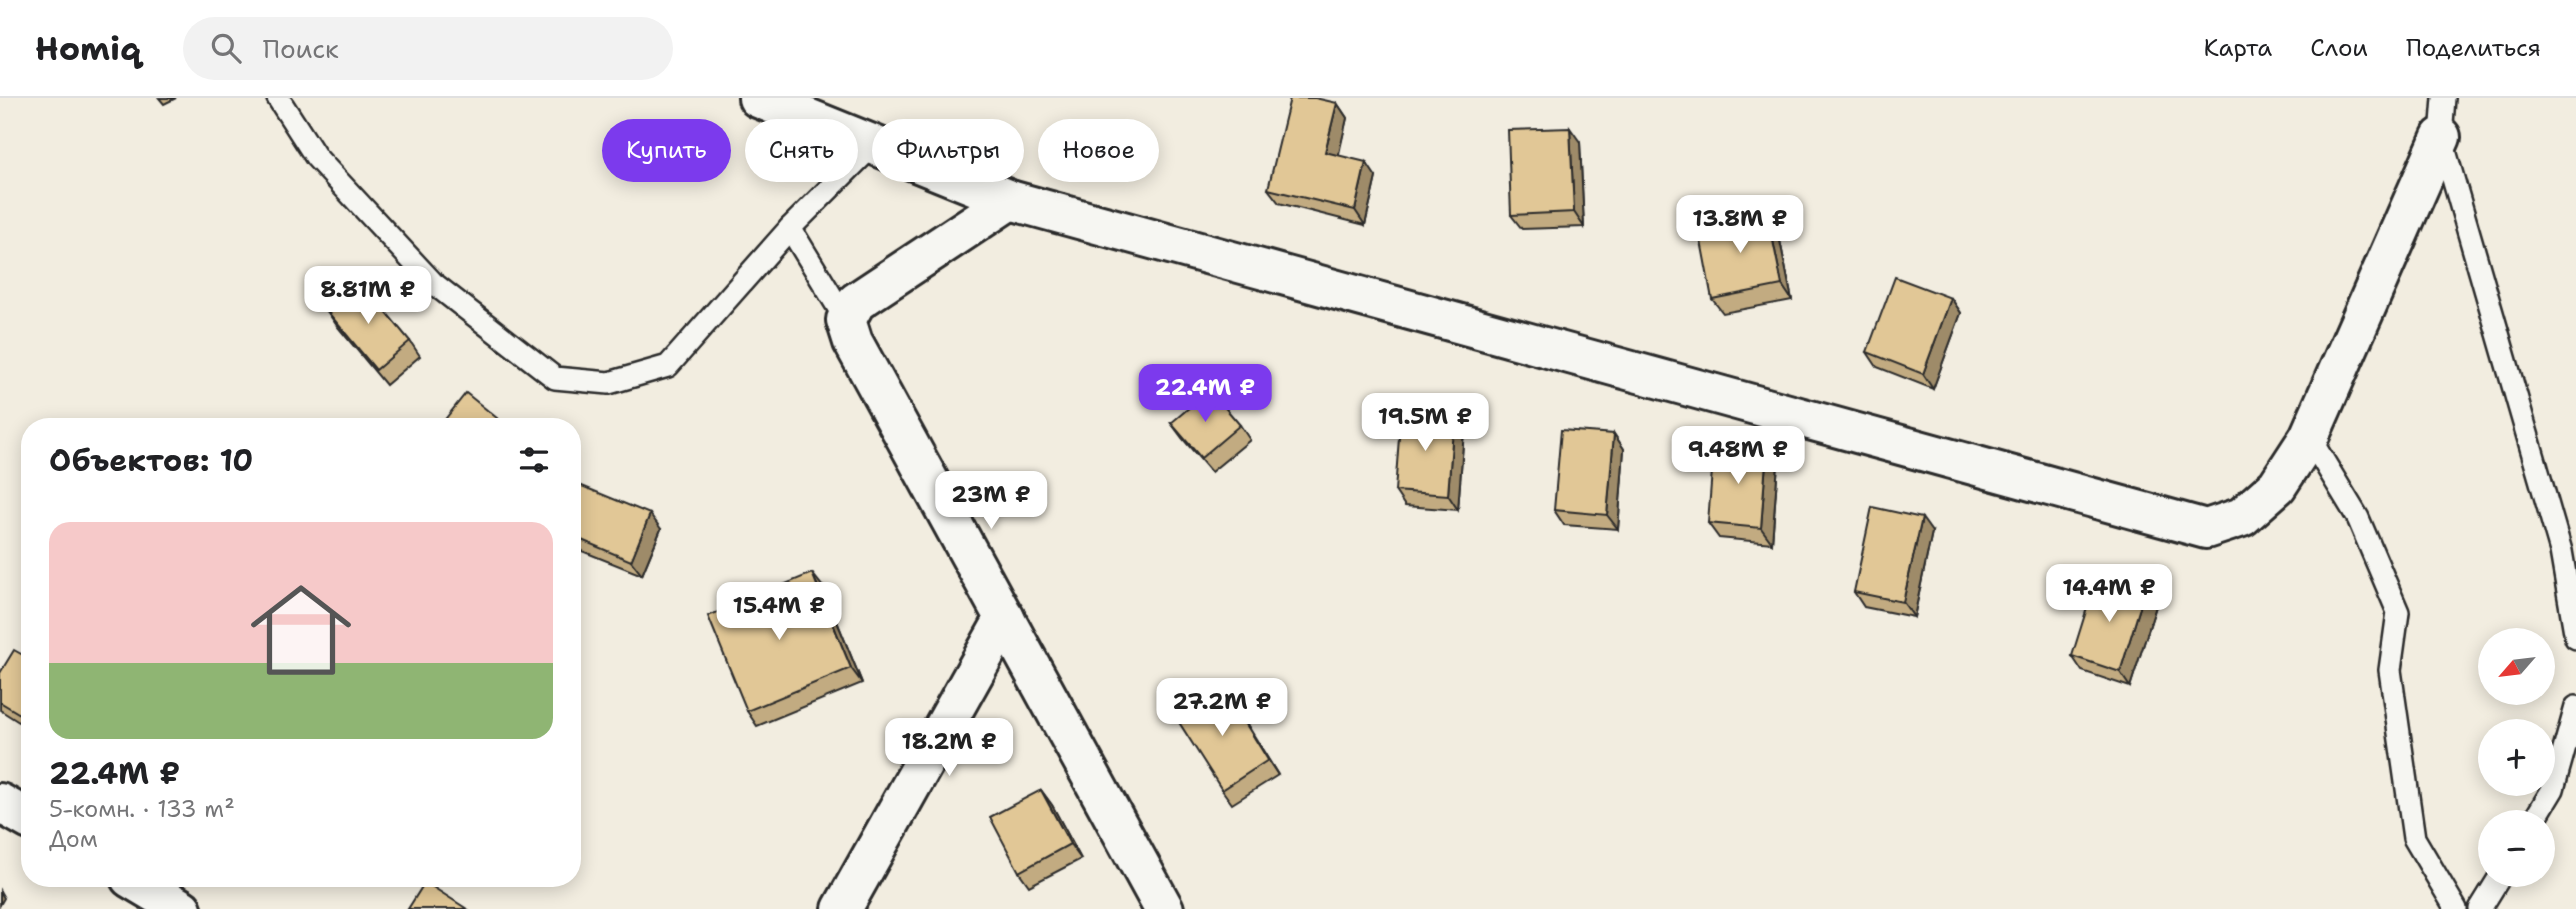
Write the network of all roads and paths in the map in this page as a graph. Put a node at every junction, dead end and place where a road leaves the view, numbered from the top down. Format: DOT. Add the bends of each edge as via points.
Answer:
graph roads {
  1 [pos="278,98"];
  2 [pos="758,98"];
  3 [pos="2444,98"];
  4 [pos="2441,137"];
  5 [pos="872,145"];
  6 [pos="872,146"];
  7 [pos="965,182"];
  8 [pos="1010,200"];
  9 [pos="790,228"];
  10 [pos="846,320"];
  11 [pos="2309,438"];
  12 [pos="1004,618"];
  13 [pos="2576,638"];
  14 [pos="2576,707"];
  15 [pos="0,803"];
  16 [pos="2540,810"];
  17 [pos="21,815"];
  18 [pos="145,887"];
  19 [pos="2494,887"];
  20 [pos="183,909"];
  21 [pos="842,909"];
  22 [pos="1164,909"];
  23 [pos="2456,909"];
  24 [pos="2480,909"];
  1 -- 9 [label="lane" via="316,157 433,283 555,378 609,383 667,366"];
  2 -- 5 [label="street"];
  3 -- 4 [label="lane"];
  4 -- 11 [label="street"];
  4 -- 13 [label="lane" via="2561,551"];
  6 -- 9 [label="lane"];
  7 -- 8 [label="street"];
  8 -- 10 [label="street" via="856,302"];
  8 -- 11 [label="street" via="2206,529 2242,517 2277,486"];
  9 -- 10 [label="lane"];
  10 -- 12 [label="street" via="853,342"];
  11 -- 23 [label="lane" via="2358,518 2398,612 2390,670 2414,838"];
  12 -- 21 [label="street"];
  12 -- 22 [label="street"];
  14 -- 16 [label="lane" via="2553,789"];
  15 -- 17 [label="street"];
  18 -- 20 [label="street"];
  19 -- 24 [label="lane"];
}
